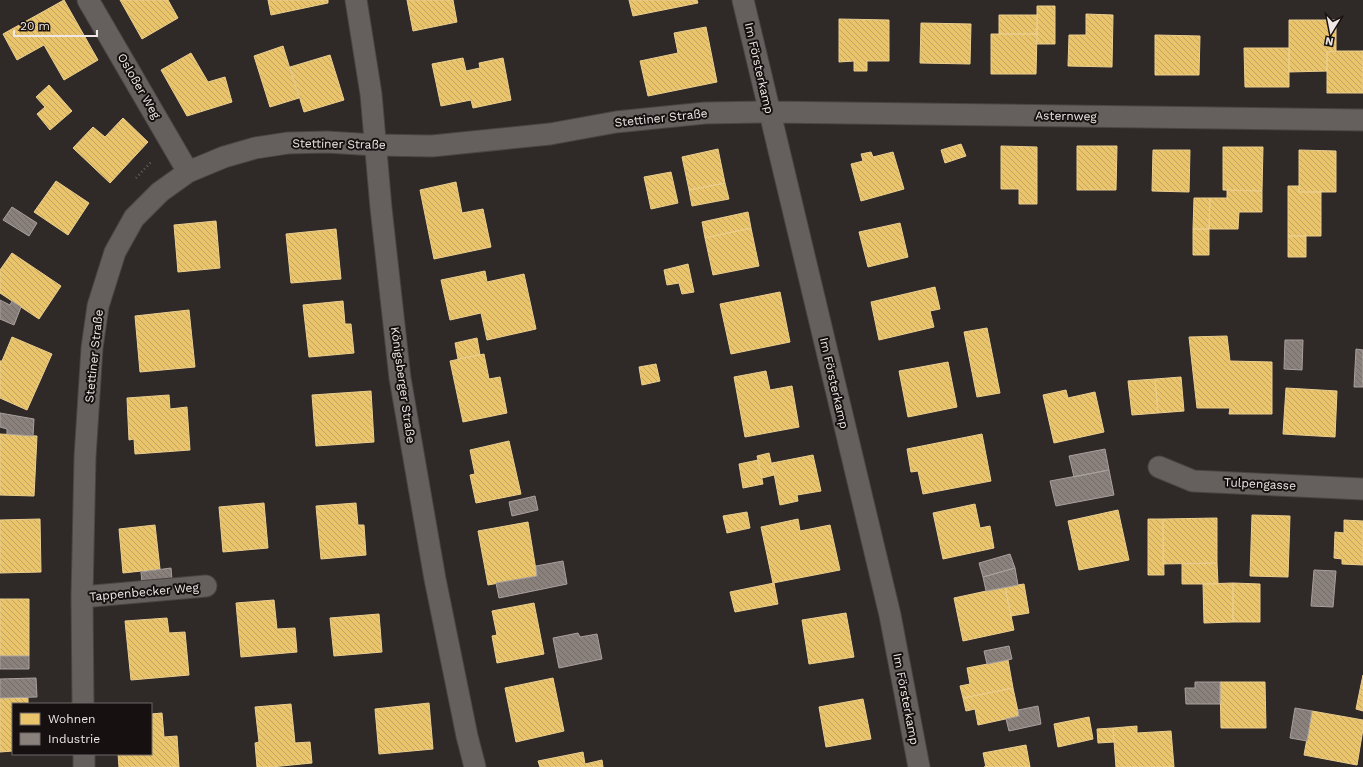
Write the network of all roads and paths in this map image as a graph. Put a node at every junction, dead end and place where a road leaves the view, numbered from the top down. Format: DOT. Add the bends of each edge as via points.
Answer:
graph roads {
  1 [pos="88,0"];
  2 [pos="356,0"];
  3 [pos="743,0"];
  4 [pos="769,112"];
  5 [pos="1363,120"];
  6 [pos="375,145"];
  7 [pos="188,172"];
  8 [pos="1159,467"];
  9 [pos="1363,489"];
  10 [pos="206,586"];
  11 [pos="82,597"];
  12 [pos="82,703"];
  13 [pos="84,755"];
  14 [pos="84,767"];
  15 [pos="475,767"];
  16 [pos="919,767"];
  1 -- 7 [label="street, Osloßer Weg"];
  2 -- 6 [label="street, Königsberger Straße" via="371,94"];
  3 -- 4 [label="street, Im Försterkamp"];
  4 -- 5 [label="street, Asternweg"];
  4 -- 6 [label="street, Stettiner Straße" via="705,113 616,122 550,134 439,145"];
  4 -- 16 [label="street, Im Försterkamp" via="890,615"];
  6 -- 7 [label="street, Stettiner Straße" via="288,143 255,148"];
  6 -- 15 [label="street, Königsberger Straße" via="400,378 435,579"];
  7 -- 11 [label="street, Stettiner Straße" via="160,192 134,218 115,252 98,306 92,348 85,457"];
  8 -- 9 [label="street, Tulpengasse" via="1193,481"];
  10 -- 11 [label="street, Tappenbecker Weg"];
  11 -- 12 [label="street, Stettiner Straße"];
  13 -- 14 [label="street"];
}
